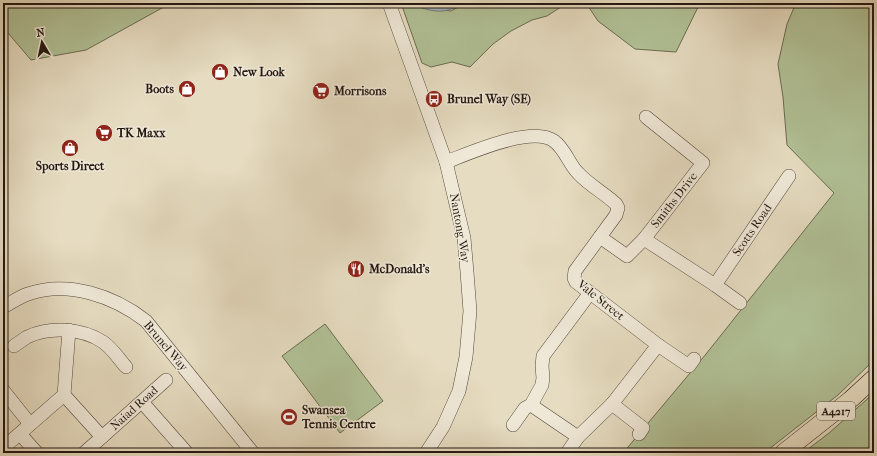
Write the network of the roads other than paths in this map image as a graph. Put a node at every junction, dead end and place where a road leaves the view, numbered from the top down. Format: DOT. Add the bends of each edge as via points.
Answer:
graph roads {
  1 [pos="389,3"];
  2 [pos="646,117"];
  3 [pos="446,162"];
  4 [pos="789,176"];
  5 [pos="600,237"];
  6 [pos="644,239"];
  7 [pos="714,285"];
  8 [pos="590,293"];
  9 [pos="740,303"];
  10 [pos="3,307"];
  11 [pos="69,330"];
  12 [pos="658,344"];
  13 [pos="14,346"];
  14 [pos="694,359"];
  15 [pos="126,367"];
  16 [pos="874,378"];
  17 [pos="166,380"];
  18 [pos="3,390"];
  19 [pos="64,395"];
  20 [pos="142,402"];
  21 [pos="612,404"];
  22 [pos="532,405"];
  23 [pos="30,424"];
  24 [pos="513,425"];
  25 [pos="20,434"];
  26 [pos="639,434"];
  27 [pos="102,437"];
  28 [pos="578,437"];
  29 [pos="3,448"];
  30 [pos="37,453"];
  31 [pos="84,453"];
  32 [pos="186,453"];
  33 [pos="253,453"];
  34 [pos="426,453"];
  35 [pos="567,453"];
  36 [pos="783,453"];
  1 -- 3 [label="street, Nantong Way"];
  2 -- 6 [label="street, Smiths Drive" via="703,163"];
  3 -- 5 [label="street, Vale Street" via="524,137 549,138 555,142 578,173 616,204 616,215"];
  3 -- 34 [label="street, Nantong Way" via="464,238 470,311 466,357 459,391 443,428"];
  4 -- 7 [label="street, Scotts Road"];
  5 -- 6 [label="street" via="627,256"];
  5 -- 8 [label="street, Vale Street" via="575,271 576,282"];
  6 -- 7 [label="street"];
  7 -- 9 [label="street"];
  8 -- 12 [label="street, Vale Street"];
  8 -- 22 [label="street" via="543,356 542,385"];
  10 -- 33 [label="street, Brunel Way" via="28,294 69,289 106,298 134,311 146,321"];
  11 -- 13 [label="street" via="42,332 27,337"];
  11 -- 15 [label="street" via="92,336 105,343"];
  11 -- 19 [label="street"];
  12 -- 14 [label="street, Vale Street" via="689,366"];
  12 -- 21 [label="street"];
  16 -- 36 [label="main road, A4217"];
  17 -- 20 [label="street, Naiad Road"];
  18 -- 23 [label="street"];
  19 -- 23 [label="street"];
  19 -- 27 [label="street"];
  20 -- 27 [label="street, Naiad Road"];
  20 -- 32 [label="street"];
  21 -- 26 [label="street" via="643,428"];
  21 -- 28 [label="street"];
  22 -- 24 [label="street" via="525,408"];
  22 -- 28 [label="street"];
  23 -- 25 [label="street"];
  25 -- 29 [label="street"];
  25 -- 30 [label="street"];
  27 -- 31 [label="street, Naiad Road"];
  28 -- 35 [label="street"];
}
